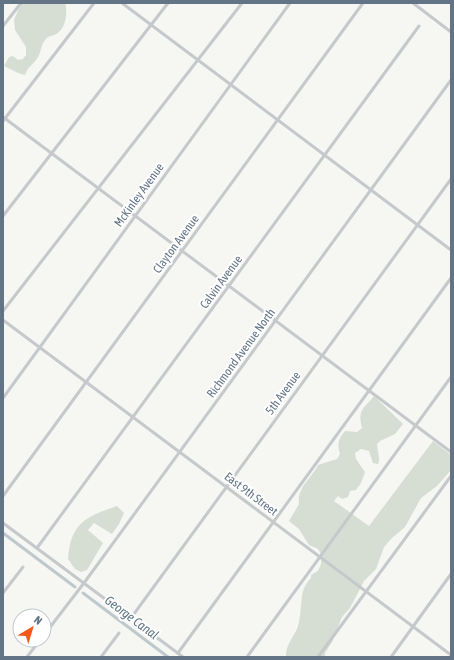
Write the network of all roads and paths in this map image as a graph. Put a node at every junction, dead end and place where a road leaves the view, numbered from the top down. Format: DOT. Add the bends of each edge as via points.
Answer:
graph roads {
  1 [pos="21,3"];
  2 [pos="94,3"];
  3 [pos="122,3"];
  4 [pos="168,3"];
  5 [pos="242,3"];
  6 [pos="290,3"];
  7 [pos="363,3"];
  8 [pos="413,3"];
  9 [pos="151,25"];
  10 [pos="3,26"];
  11 [pos="419,26"];
  12 [pos="451,32"];
  13 [pos="198,60"];
  14 [pos="451,80"];
  15 [pos="231,85"];
  16 [pos="4,119"];
  17 [pos="278,120"];
  18 [pos="52,154"];
  19 [pos="324,155"];
  20 [pos="451,179"];
  21 [pos="98,188"];
  22 [pos="371,190"];
  23 [pos="3,216"];
  24 [pos="135,216"];
  25 [pos="418,225"];
  26 [pos="451,250"];
  27 [pos="182,251"];
  28 [pos="451,278"];
  29 [pos="229,286"];
  30 [pos="3,311"];
  31 [pos="3,320"];
  32 [pos="275,321"];
  33 [pos="40,348"];
  34 [pos="322,356"];
  35 [pos="451,377"];
  36 [pos="86,382"];
  37 [pos="369,391"];
  38 [pos="3,398"];
  39 [pos="133,417"];
  40 [pos="416,426"];
  41 [pos="180,452"];
  42 [pos="451,452"];
  43 [pos="451,476"];
  44 [pos="226,487"];
  45 [pos="3,496"];
  46 [pos="273,522"];
  47 [pos="3,523"];
  48 [pos="37,548"];
  49 [pos="320,557"];
  50 [pos="23,567"];
  51 [pos="451,574"];
  52 [pos="84,583"];
  53 [pos="366,592"];
  54 [pos="3,593"];
  55 [pos="131,618"];
  56 [pos="52,625"];
  57 [pos="413,626"];
  58 [pos="119,634"];
  59 [pos="34,648"];
  60 [pos="178,653"];
  61 [pos="451,655"];
  62 [pos="27,657"];
  63 [pos="101,657"];
  64 [pos="183,657"];
  65 [pos="247,657"];
  66 [pos="318,657"];
  67 [pos="391,657"];
  1 -- 10 [label="street"];
  2 -- 16 [label="street"];
  3 -- 9 [label="street"];
  4 -- 9 [label="street"];
  5 -- 13 [label="street"];
  6 -- 15 [label="street, McKinley Avenue"];
  7 -- 17 [label="street, Clayton Avenue"];
  8 -- 12 [label="street"];
  9 -- 13 [label="street"];
  9 -- 18 [label="street"];
  11 -- 19 [label="street, Calvin Avenue"];
  13 -- 15 [label="street"];
  13 -- 21 [label="street"];
  14 -- 22 [label="street, Richmond Avenue North"];
  15 -- 17 [label="street"];
  15 -- 24 [label="street, McKinley Avenue"];
  16 -- 18 [label="street"];
  17 -- 19 [label="street"];
  17 -- 27 [label="street, Clayton Avenue"];
  18 -- 21 [label="street"];
  18 -- 23 [label="street"];
  19 -- 22 [label="street"];
  19 -- 29 [label="street, Calvin Avenue"];
  20 -- 25 [label="street, 5th Avenue"];
  21 -- 24 [label="street"];
  21 -- 30 [label="street"];
  22 -- 25 [label="street"];
  22 -- 32 [label="street, Richmond Avenue North"];
  24 -- 27 [label="street"];
  24 -- 33 [label="street, McKinley Avenue"];
  25 -- 26 [label="street"];
  25 -- 34 [label="street, 5th Avenue"];
  27 -- 29 [label="street"];
  27 -- 36 [label="street, Clayton Avenue"];
  28 -- 37 [label="street"];
  29 -- 32 [label="street"];
  29 -- 39 [label="street, Calvin Avenue"];
  31 -- 33 [label="street, East 9th Street"];
  32 -- 34 [label="street"];
  32 -- 41 [label="street, Richmond Avenue North"];
  33 -- 36 [label="street, East 9th Street"];
  33 -- 38 [label="street, McKinley Avenue"];
  34 -- 37 [label="street"];
  34 -- 44 [label="street, 5th Avenue"];
  35 -- 40 [label="street"];
  36 -- 39 [label="street, East 9th Street"];
  36 -- 45 [label="street, Clayton Avenue"];
  37 -- 40 [label="street"];
  37 -- 46 [label="street"];
  39 -- 41 [label="street, East 9th Street"];
  39 -- 48 [label="street, Calvin Avenue"];
  40 -- 42 [label="street"];
  40 -- 49 [label="street"];
  41 -- 44 [label="street, East 9th Street"];
  41 -- 52 [label="street, Richmond Avenue North"];
  43 -- 53 [label="street"];
  44 -- 46 [label="street, East 9th Street"];
  44 -- 55 [label="street, 5th Avenue"];
  46 -- 49 [label="street, East 9th Street"];
  46 -- 60 [label="street"];
  47 -- 48 [label="street"];
  48 -- 52 [label="street"];
  49 -- 53 [label="street, East 9th Street"];
  49 -- 65 [label="street"];
  50 -- 54 [label="street"];
  51 -- 57 [label="street"];
  52 -- 55 [label="street"];
  52 -- 56 [label="street, Richmond Avenue North"];
  53 -- 57 [label="street, East 9th Street"];
  53 -- 66 [label="street"];
  55 -- 60 [label="street"];
  57 -- 61 [label="street, East 9th Street"];
  57 -- 67 [label="street"];
  58 -- 63 [label="street"];
  59 -- 62 [label="street"];
  60 -- 64 [label="street"];
}
